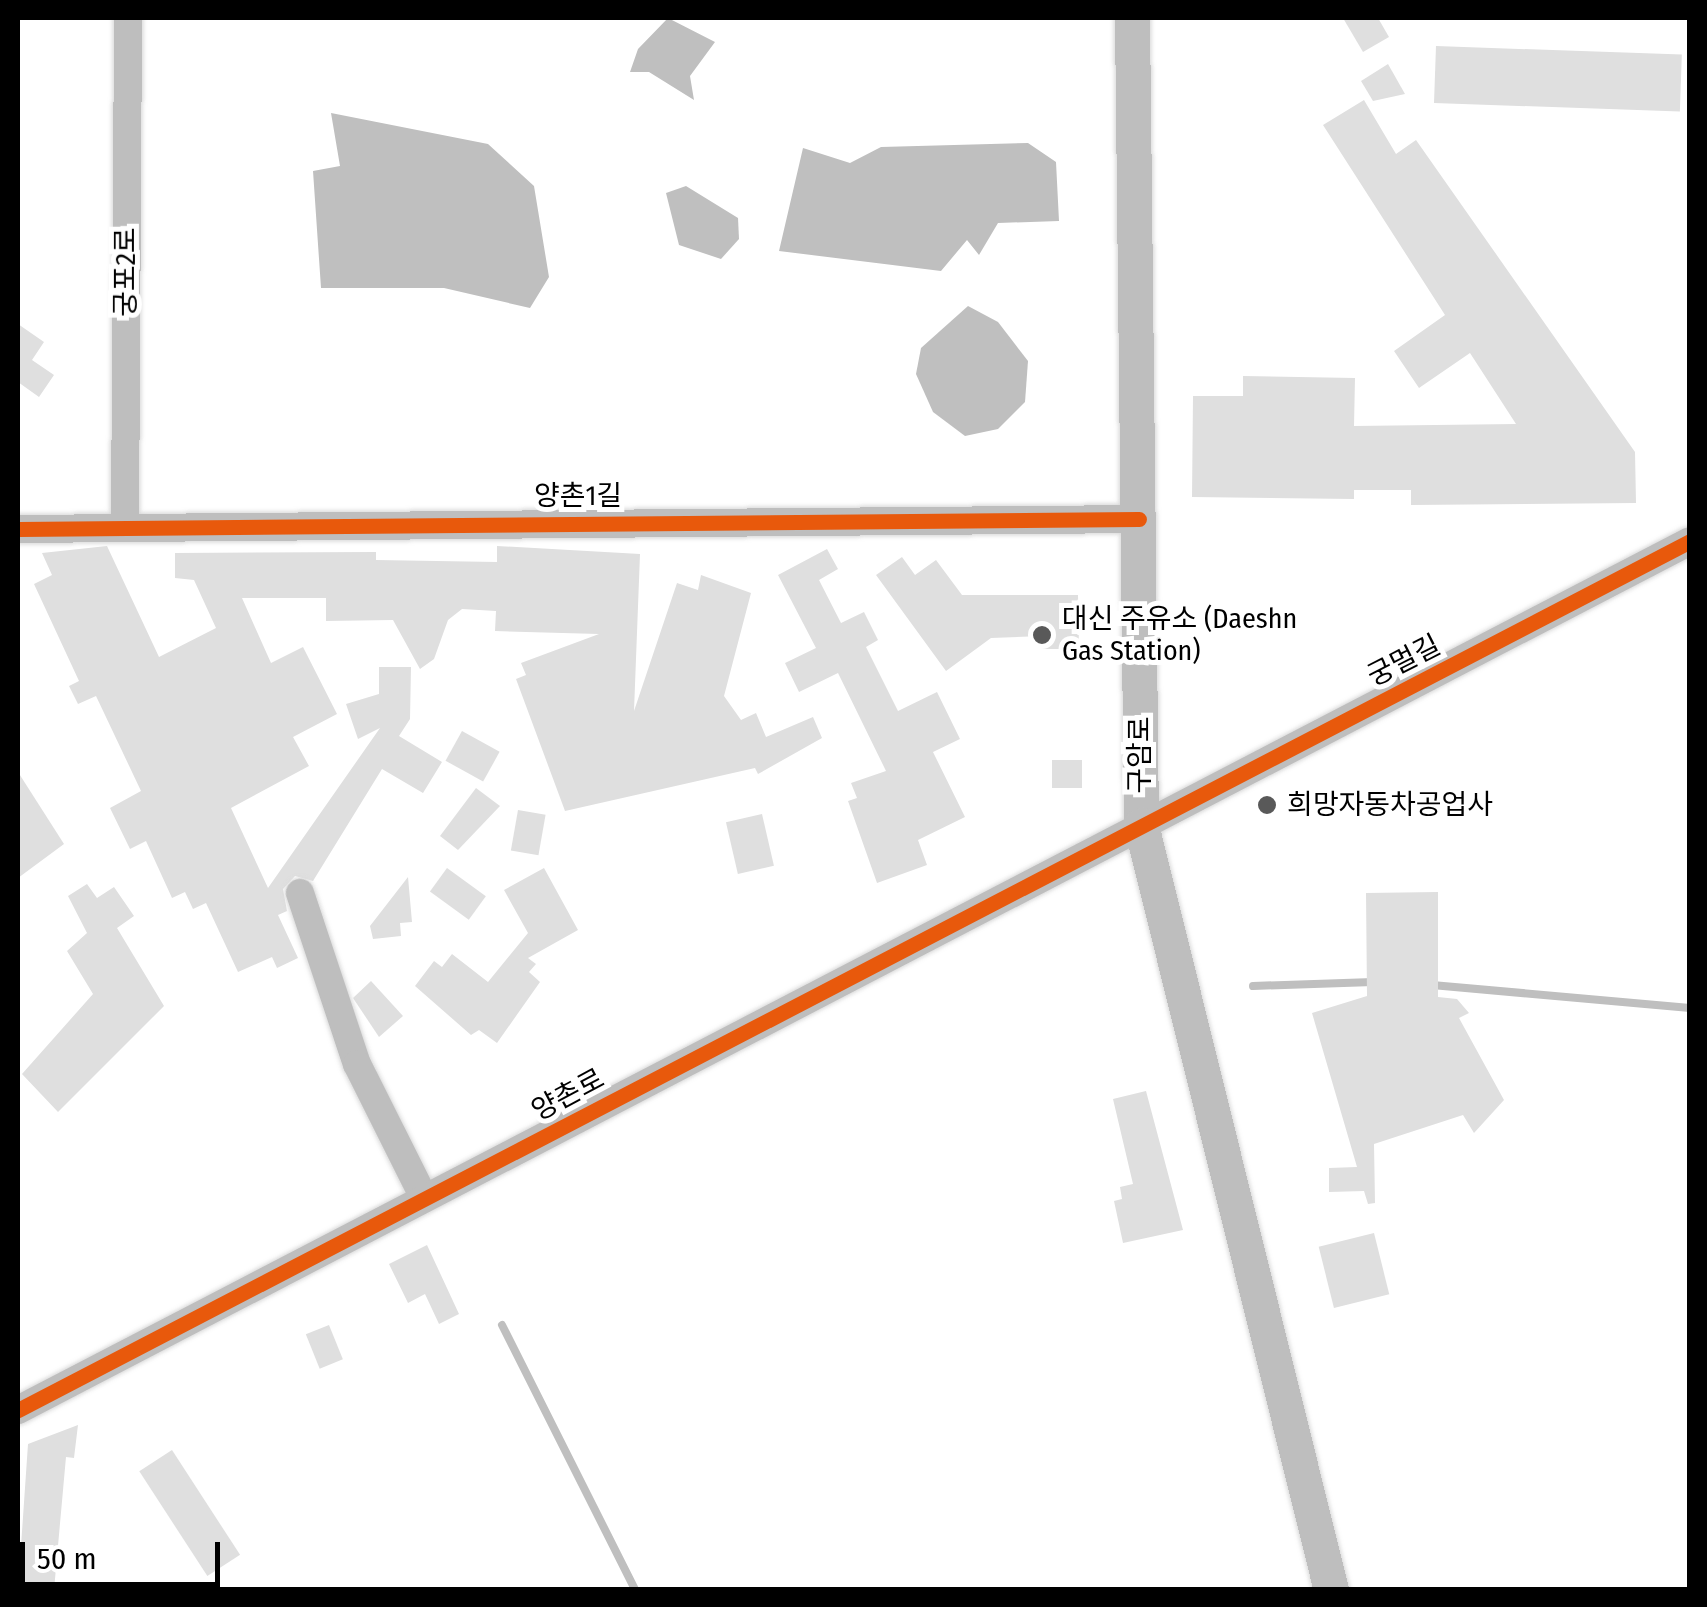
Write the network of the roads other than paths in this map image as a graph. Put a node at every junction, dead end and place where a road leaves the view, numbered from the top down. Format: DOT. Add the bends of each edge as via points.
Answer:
graph roads {
  1 [pos="128,18"];
  2 [pos="1132,18"];
  3 [pos="1138,519"];
  4 [pos="125,527"];
  5 [pos="18,529"];
  6 [pos="1690,541"];
  7 [pos="1141,825"];
  8 [pos="300,893"];
  9 [pos="424,1198"];
  10 [pos="18,1410"];
  11 [pos="1331,1590"];
  1 -- 4 [label="street, 궁포2로"];
  2 -- 3 [label="main road, 구암로"];
  3 -- 4 [label="street, 양촌1길"];
  3 -- 7 [label="main road, 구암로"];
  4 -- 5 [label="street, 양촌1길"];
  6 -- 7 [label="street, 궁멀길"];
  7 -- 9 [label="street, 양촌로"];
  7 -- 11 [label="main road, 구암로"];
  8 -- 9 [label="street" via="357,1064"];
  9 -- 10 [label="street, 양촌로"];
}
